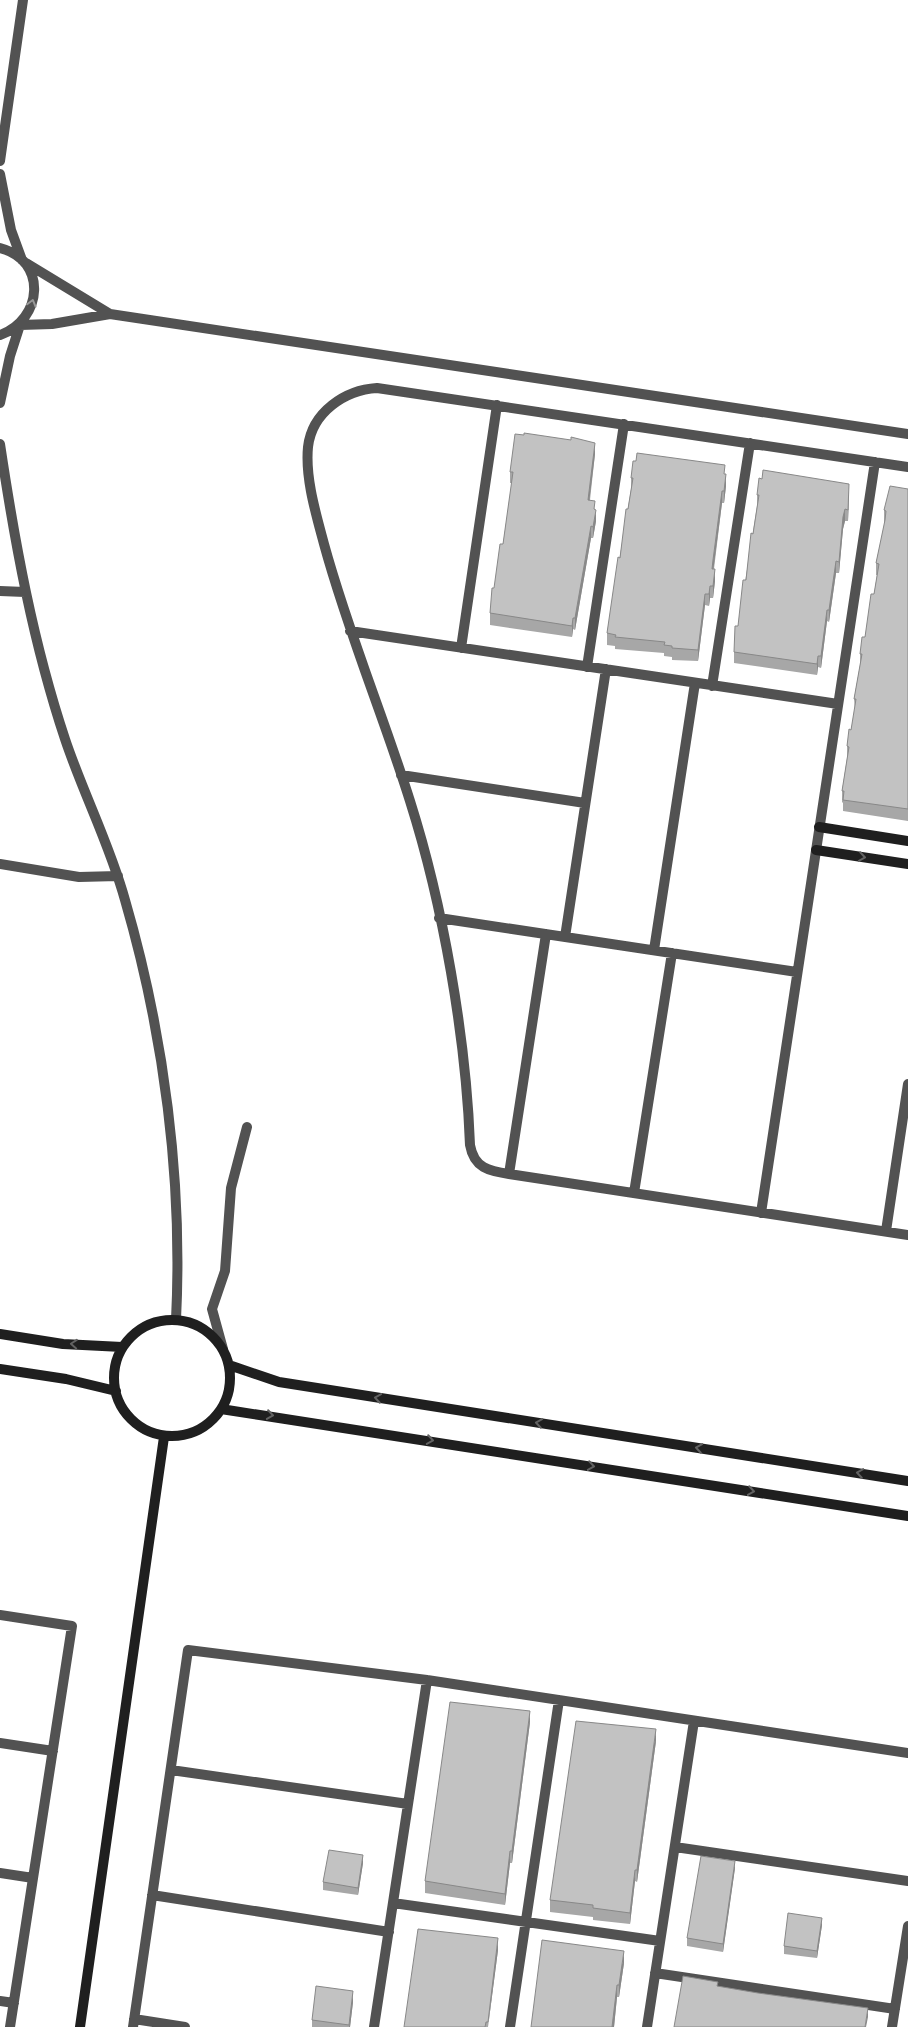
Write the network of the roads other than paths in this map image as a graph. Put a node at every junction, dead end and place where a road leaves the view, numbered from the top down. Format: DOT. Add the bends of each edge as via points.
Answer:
graph roads {
  1 [pos="23,0"];
  2 [pos="0,161"];
  3 [pos="0,174"];
  4 [pos="0,248"];
  5 [pos="22,261"];
  6 [pos="110,314"];
  7 [pos="20,325"];
  8 [pos="0,335"];
  9 [pos="0,403"];
  10 [pos="498,405"];
  11 [pos="624,424"];
  12 [pos="908,434"];
  13 [pos="750,443"];
  14 [pos="0,444"];
  15 [pos="875,462"];
  16 [pos="908,467"];
  17 [pos="0,591"];
  18 [pos="25,592"];
  19 [pos="350,631"];
  20 [pos="461,648"];
  21 [pos="587,667"];
  22 [pos="606,669"];
  23 [pos="694,683"];
  24 [pos="712,686"];
  25 [pos="838,704"];
  26 [pos="401,775"];
  27 [pos="586,804"];
  28 [pos="819,827"];
  29 [pos="908,841"];
  30 [pos="816,850"];
  31 [pos="0,864"];
  32 [pos="908,864"];
  33 [pos="118,876"];
  34 [pos="439,918"];
  35 [pos="546,934"];
  36 [pos="565,937"];
  37 [pos="654,950"];
  38 [pos="672,953"];
  39 [pos="797,972"];
  40 [pos="908,1084"];
  41 [pos="247,1126"];
  42 [pos="509,1174"];
  43 [pos="634,1193"];
  44 [pos="761,1213"];
  45 [pos="886,1232"];
  46 [pos="908,1235"];
  47 [pos="176,1320"];
  48 [pos="0,1334"];
  49 [pos="122,1347"];
  50 [pos="222,1349"];
  51 [pos="229,1365"];
  52 [pos="0,1369"];
  53 [pos="116,1391"];
  54 [pos="221,1409"];
  55 [pos="164,1437"];
  56 [pos="908,1481"];
  57 [pos="908,1516"];
  58 [pos="0,1615"];
  59 [pos="427,1680"];
  60 [pos="559,1700"];
  61 [pos="694,1721"];
  62 [pos="0,1743"];
  63 [pos="53,1750"];
  64 [pos="908,1754"];
  65 [pos="171,1770"];
  66 [pos="408,1804"];
  67 [pos="675,1847"];
  68 [pos="0,1873"];
  69 [pos="33,1878"];
  70 [pos="908,1881"];
  71 [pos="152,1895"];
  72 [pos="393,1903"];
  73 [pos="526,1922"];
  74 [pos="908,1926"];
  75 [pos="389,1932"];
  76 [pos="660,1941"];
  77 [pos="655,1973"];
  78 [pos="0,2001"];
  79 [pos="14,2003"];
  80 [pos="895,2009"];
  81 [pos="133,2023"];
  82 [pos="10,2027"];
  83 [pos="80,2027"];
  84 [pos="185,2027"];
  85 [pos="374,2027"];
  86 [pos="510,2027"];
  87 [pos="647,2027"];
  88 [pos="892,2027"];
  1 -- 2 [label="street"];
  3 -- 5 [label="street"];
  4 -- 5 [label="street"];
  5 -- 6 [label="street"];
  7 -- 5 [label="street, one-way" via="28,316 35,293 34,282"];
  6 -- 7 [label="street" via="52,324"];
  6 -- 12 [label="street"];
  7 -- 8 [label="street"];
  7 -- 9 [label="street"];
  10 -- 11 [label="street"];
  10 -- 19 [label="street" via="377,388 364,389 343,397 318,421 308,445 312,487 323,540"];
  10 -- 20 [label="street"];
  11 -- 13 [label="street"];
  11 -- 21 [label="street"];
  13 -- 15 [label="street"];
  13 -- 24 [label="street"];
  14 -- 18 [label="street"];
  15 -- 16 [label="street"];
  15 -- 25 [label="street"];
  17 -- 18 [label="street"];
  18 -- 33 [label="street" via="66,741"];
  19 -- 20 [label="street"];
  19 -- 26 [label="street"];
  20 -- 21 [label="street"];
  21 -- 22 [label="street"];
  22 -- 23 [label="street"];
  22 -- 27 [label="street"];
  23 -- 24 [label="street"];
  23 -- 37 [label="street"];
  24 -- 25 [label="street"];
  25 -- 28 [label="street"];
  26 -- 27 [label="street"];
  26 -- 34 [label="street"];
  27 -- 36 [label="street"];
  28 -- 29 [label="street"];
  28 -- 30 [label="street"];
  30 -- 32 [label="street, one-way"];
  30 -- 39 [label="street"];
  31 -- 33 [label="street" via="79,877"];
  33 -- 47 [label="street" via="156,1033 168,1115 177,1209"];
  34 -- 35 [label="street"];
  34 -- 42 [label="street" via="462,1052 471,1152 482,1168"];
  35 -- 36 [label="street"];
  35 -- 42 [label="street"];
  36 -- 37 [label="street"];
  37 -- 38 [label="street"];
  38 -- 39 [label="street"];
  38 -- 43 [label="street"];
  39 -- 44 [label="street"];
  40 -- 45 [label="street"];
  41 -- 50 [label="street" via="231,1188 225,1271 212,1309"];
  42 -- 43 [label="street"];
  43 -- 44 [label="street"];
  44 -- 45 [label="street"];
  45 -- 46 [label="street"];
  47 -- 49 [label="street" via="159,1321 144,1327"];
  47 -- 50 [label="street" via="198,1326 212,1335"];
  49 -- 48 [label="street, one-way" via="63,1344"];
  49 -- 53 [label="street" via="115,1365"];
  50 -- 51 [label="street"];
  51 -- 54 [label="street" via="228,1395"];
  56 -- 51 [label="street, one-way" via="279,1382"];
  52 -- 53 [label="street"];
  53 -- 55 [label="street" via="118,1402 128,1417 142,1429"];
  54 -- 55 [label="street" via="210,1423 194,1432"];
  54 -- 57 [label="street, one-way"];
  55 -- 83 [label="street"];
  58 -- 63 [label="street" via="72,1626"];
  59 -- 60 [label="street"];
  59 -- 65 [label="street" via="188,1650"];
  59 -- 66 [label="street"];
  60 -- 61 [label="street"];
  60 -- 73 [label="street"];
  61 -- 64 [label="street"];
  61 -- 67 [label="street"];
  62 -- 63 [label="street"];
  63 -- 69 [label="street"];
  65 -- 66 [label="street"];
  65 -- 71 [label="street"];
  66 -- 72 [label="street"];
  67 -- 70 [label="street"];
  67 -- 76 [label="street"];
  68 -- 69 [label="street"];
  69 -- 79 [label="street"];
  71 -- 75 [label="street"];
  71 -- 81 [label="street"];
  72 -- 73 [label="street"];
  72 -- 75 [label="street"];
  73 -- 76 [label="street"];
  73 -- 86 [label="street"];
  74 -- 80 [label="street"];
  75 -- 85 [label="street"];
  76 -- 77 [label="street"];
  77 -- 80 [label="street"];
  77 -- 87 [label="street"];
  78 -- 79 [label="street"];
  79 -- 82 [label="street"];
  80 -- 88 [label="street"];
  81 -- 84 [label="street"];
}
